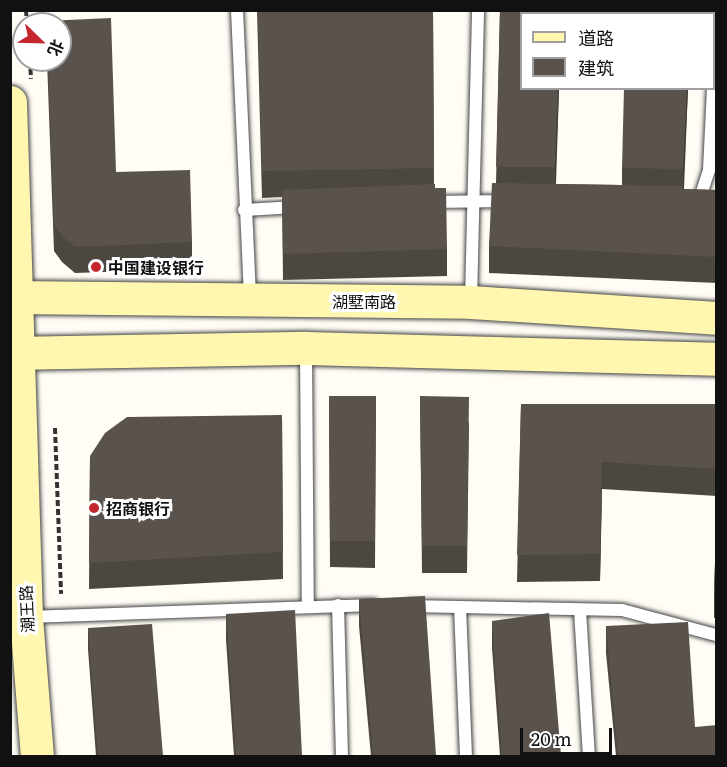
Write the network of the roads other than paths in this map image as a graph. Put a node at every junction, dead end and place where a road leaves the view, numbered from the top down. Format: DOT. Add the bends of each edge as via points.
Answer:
graph roads {
  1 [pos="237,10"];
  2 [pos="478,10"];
  3 [pos="717,22"];
  4 [pos="715,54"];
  5 [pos="713,90"];
  6 [pos="10,102"];
  7 [pos="471,201"];
  8 [pos="517,201"];
  9 [pos="411,203"];
  10 [pos="688,204"];
  11 [pos="316,207"];
  12 [pos="244,210"];
  13 [pos="14,297"];
  14 [pos="250,300"];
  15 [pos="471,302"];
  16 [pos="717,318"];
  17 [pos="306,348"];
  18 [pos="15,353"];
  19 [pos="717,359"];
  20 [pos="308,605"];
  21 [pos="338,605"];
  22 [pos="460,607"];
  23 [pos="579,610"];
  24 [pos="26,617"];
  25 [pos="717,635"];
  26 [pos="37,756"];
  27 [pos="342,756"];
  28 [pos="466,756"];
  29 [pos="589,756"];
  1 -- 12 [label="lane"];
  2 -- 7 [label="lane"];
  3 -- 4 [label="lane"];
  5 -- 10 [label="lane" via="710,170 700,204"];
  6 -- 13 [label="main road, 潮王路"];
  7 -- 8 [label="lane"];
  7 -- 9 [label="lane"];
  7 -- 15 [label="lane"];
  11 -- 12 [label="lane"];
  12 -- 14 [label="lane"];
  13 -- 14 [label="main road, 湖墅南路"];
  13 -- 18 [label="main road, 潮王路"];
  14 -- 15 [label="main road, 湖墅南路"];
  15 -- 16 [label="main road, 湖墅南路"];
  17 -- 18 [label="main road"];
  17 -- 19 [label="main road"];
  17 -- 20 [label="lane"];
  18 -- 24 [label="main road, 潮王路"];
  20 -- 21 [label="lane"];
  20 -- 24 [label="lane"];
  21 -- 22 [label="lane"];
  21 -- 27 [label="lane"];
  22 -- 23 [label="lane"];
  22 -- 28 [label="lane"];
  23 -- 25 [label="lane" via="622,610"];
  23 -- 29 [label="lane"];
  24 -- 26 [label="main road, 潮王路"];
}
